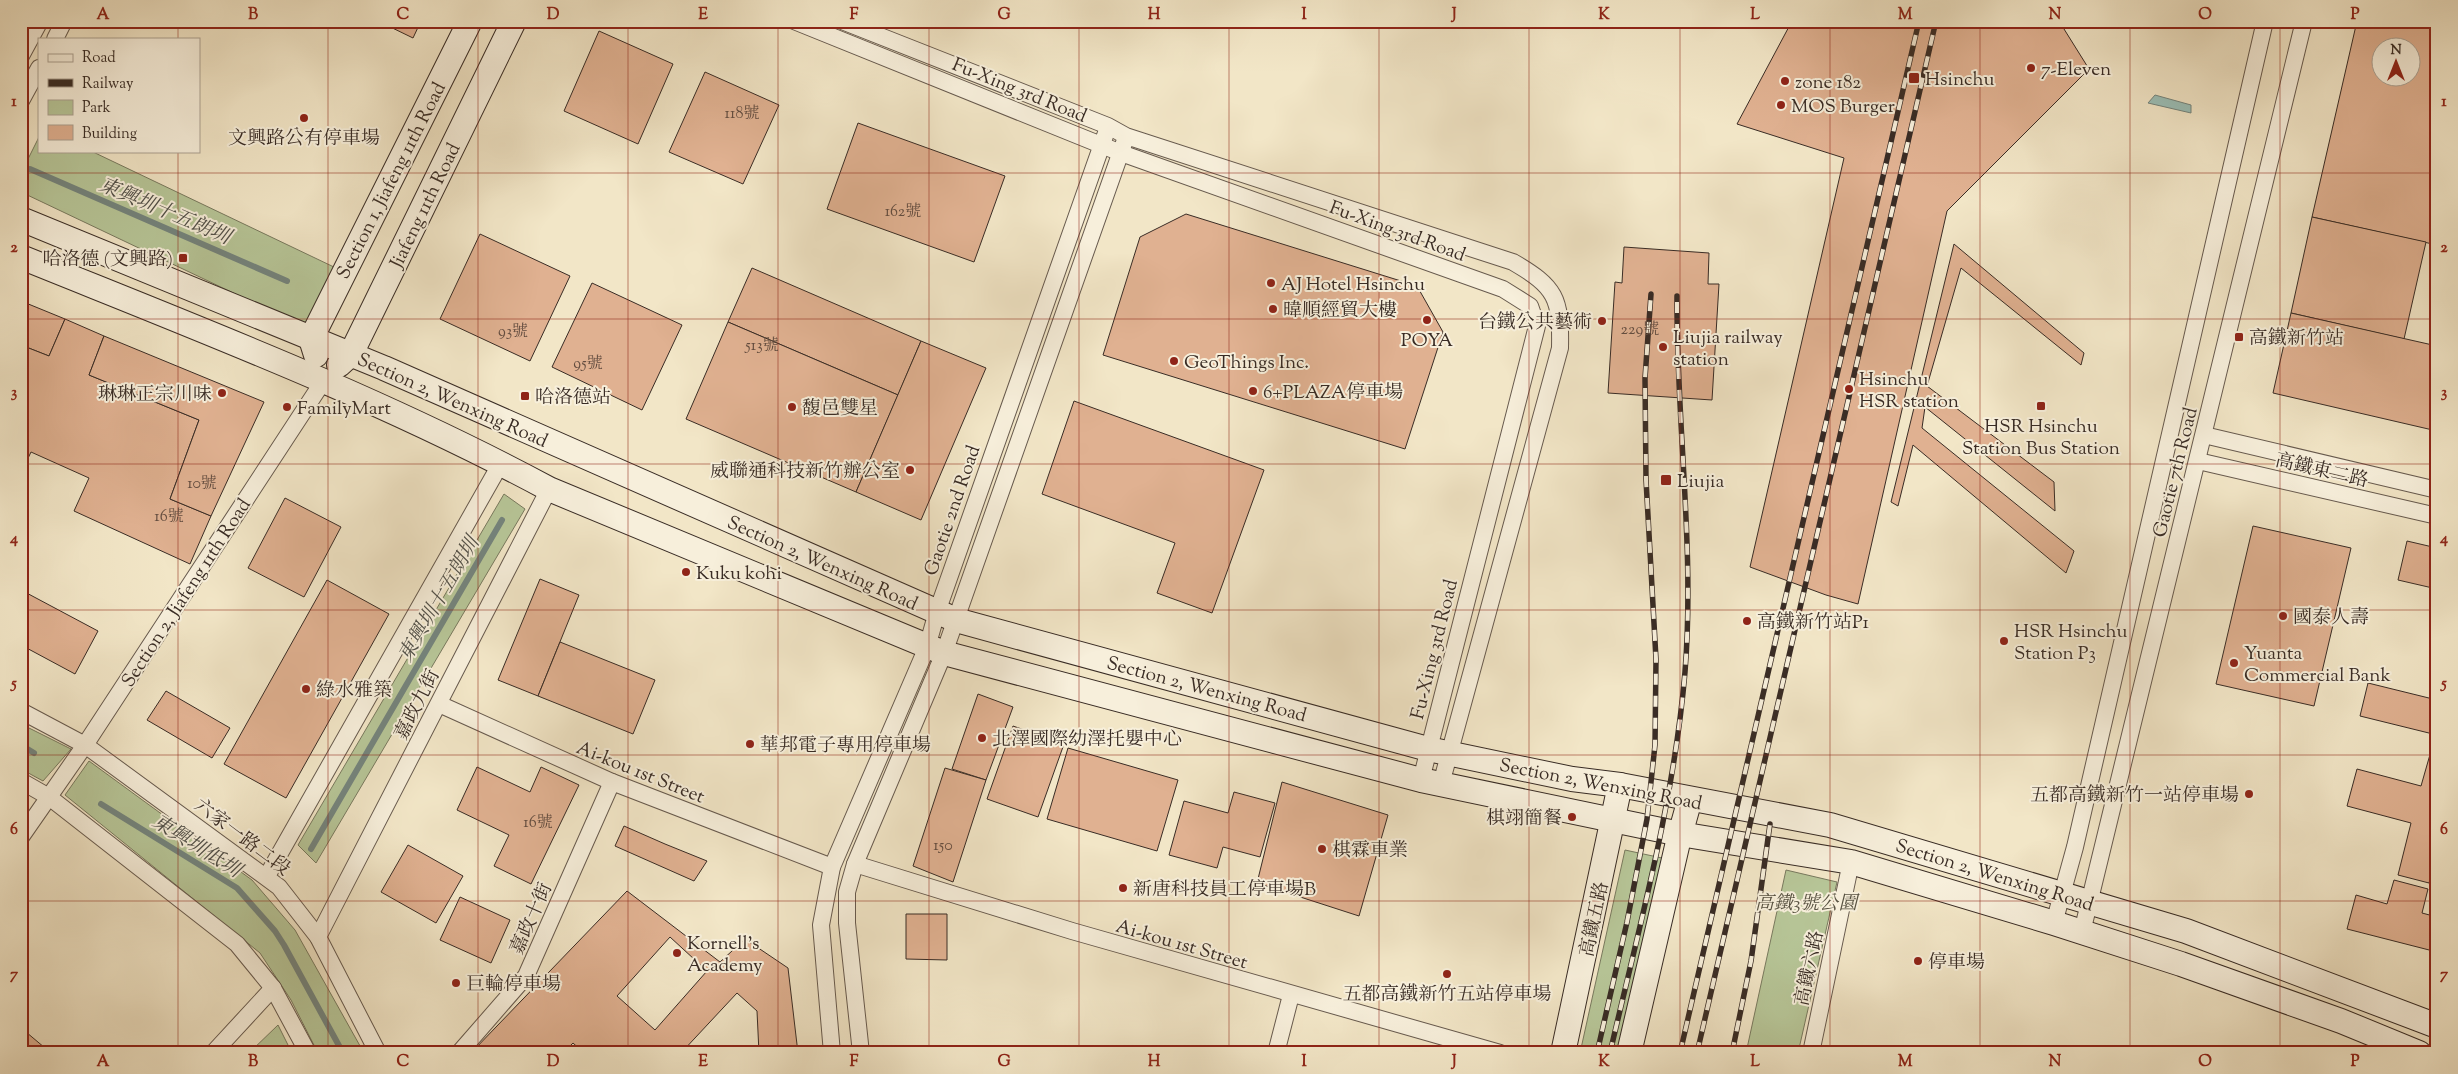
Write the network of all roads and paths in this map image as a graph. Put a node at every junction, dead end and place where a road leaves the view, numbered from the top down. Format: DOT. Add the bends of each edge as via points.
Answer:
graph roads {
  1 [pos="40,21"];
  2 [pos="64,21"];
  3 [pos="470,21"];
  4 [pos="514,21"];
  5 [pos="794,21"];
  6 [pos="842,21"];
  7 [pos="2265,21"];
  8 [pos="2304,21"];
  9 [pos="56,38"];
  10 [pos="21,56"];
  11 [pos="38,70"];
  12 [pos="21,101"];
  13 [pos="1108,126"];
  14 [pos="1126,136"];
  15 [pos="1102,143"];
  16 [pos="1121,152"];
  17 [pos="21,219"];
  18 [pos="21,257"];
  19 [pos="311,339"];
  20 [pos="351,354"];
  21 [pos="324,380"];
  22 [pos="2204,435"];
  23 [pos="2198,461"];
  24 [pos="501,463"];
  25 [pos="549,489"];
  26 [pos="2437,490"];
  27 [pos="2437,516"];
  28 [pos="946,616"];
  29 [pos="936,650"];
  30 [pos="439,704"];
  31 [pos="21,711"];
  32 [pos="85,745"];
  33 [pos="1439,750"];
  34 [pos="21,781"];
  35 [pos="612,782"];
  36 [pos="1431,782"];
  37 [pos="1620,785"];
  38 [pos="49,797"];
  39 [pos="1690,799"];
  40 [pos="1614,820"];
  41 [pos="1680,834"];
  42 [pos="21,837"];
  43 [pos="1851,862"];
  44 [pos="855,864"];
  45 [pos="832,867"];
  46 [pos="267,876"];
  47 [pos="2063,893"];
  48 [pos="2090,902"];
  49 [pos="2054,923"];
  50 [pos="2082,932"];
  51 [pos="318,937"];
  52 [pos="273,988"];
  53 [pos="1291,995"];
  54 [pos="2437,1026"];
  55 [pos="213,1053"];
  56 [pos="308,1053"];
  57 [pos="378,1053"];
  58 [pos="459,1053"];
  59 [pos="832,1053"];
  60 [pos="861,1053"];
  61 [pos="1276,1053"];
  62 [pos="1500,1053"];
  63 [pos="1563,1053"];
  64 [pos="1629,1053"];
  65 [pos="1811,1053"];
  66 [pos="2419,1053"];
  1 -- 10 [label="street"];
  2 -- 9 [label="street"];
  3 -- 19 [label="street, Section 1, Jiafeng 11th Road"];
  4 -- 20 [label="street, Jiafeng 11th Road"];
  5 -- 15 [label="street, Fu-Xing 3rd Road"];
  6 -- 13 [label="street, Fu-Xing 3rd Road"];
  7 -- 47 [label="street, Gaotie 7th Road"];
  8 -- 22 [label="street, Gaotie 7th Road"];
  11 -- 12 [label="street"];
  13 -- 14 [label="street, Fu-Xing 3rd Road"];
  13 -- 15 [label="street, Gaotie 2nd Road"];
  14 -- 16 [label="street, Gaotie 2nd Road"];
  14 -- 33 [label="street, Fu-Xing 3rd Road" via="1513,262 1536,275 1550,288 1561,315 1560,348"];
  15 -- 16 [label="street, Fu-Xing 3rd Road"];
  15 -- 28 [label="street, Gaotie 2nd Road"];
  16 -- 28 [label="street, Gaotie 2nd Road"];
  16 -- 33 [label="street, Fu-Xing 3rd Road" via="1503,289 1530,306 1537,326"];
  17 -- 19 [label="street, Section 2, Wenxing Road"];
  18 -- 21 [label="street, Section 2, Wenxing Road"];
  19 -- 20 [label="street, Section 2, Wenxing Road"];
  19 -- 21 [label="street"];
  20 -- 21 [label="street, Jiafeng 11th Road"];
  20 -- 28 [label="street, Section 2, Wenxing Road"];
  21 -- 24 [label="street, Section 2, Wenxing Road"];
  21 -- 32 [label="street, Section 2, Jiafeng 11th Road"];
  22 -- 23 [label="street, Gaotie 7th Road"];
  22 -- 26 [label="street, 高鐵東二路"];
  23 -- 27 [label="street, 高鐵東二路"];
  23 -- 48 [label="street, Gaotie 7th Road"];
  24 -- 25 [label="street, Section 2, Wenxing Road"];
  24 -- 46 [label="street"];
  25 -- 29 [label="street, Section 2, Wenxing Road"];
  25 -- 30 [label="street, 嘉政九街"];
  28 -- 29 [label="street, Gaotie 2nd Road"];
  28 -- 33 [label="street, Section 2, Wenxing Road"];
  29 -- 36 [label="street, Section 2, Wenxing Road"];
  29 -- 44 [label="street, Gaotie 2nd Road"];
  29 -- 45 [label="street, Gaotie 2nd Road"];
  30 -- 35 [label="street, Ai-kou 1st Street"];
  30 -- 51 [label="street, 嘉政九街"];
  31 -- 32 [label="street, 六家一路二段"];
  32 -- 38 [label="street, Section 2, Jiafeng 11th Road"];
  32 -- 46 [label="street, 六家一路二段"];
  33 -- 36 [label="street, Fu-Xing 3rd Road"];
  33 -- 37 [label="street, Section 2, Wenxing Road" via="1555,775"];
  34 -- 38 [label="street"];
  35 -- 45 [label="street, Ai-kou 1st Street"];
  35 -- 58 [label="street, 嘉政十街" via="526,976"];
  36 -- 40 [label="street, Section 2, Wenxing Road"];
  37 -- 39 [label="street, Section 2, Wenxing Road"];
  37 -- 40 [label="street, 高鐵五路"];
  38 -- 42 [label="street, Section 2, Jiafeng 11th Road"];
  38 -- 52 [label="street" via="237,944"];
  39 -- 41 [label="street"];
  39 -- 47 [label="street, Section 2, Wenxing Road" via="1830,825"];
  40 -- 41 [label="street, Section 2, Wenxing Road"];
  40 -- 63 [label="street, 高鐵五路"];
  41 -- 43 [label="street, Section 2, Wenxing Road"];
  41 -- 64 [label="street"];
  43 -- 49 [label="street, Section 2, Wenxing Road"];
  43 -- 65 [label="street, 高鐵六路"];
  44 -- 53 [label="street, Ai-kou 1st Street"];
  44 -- 60 [label="street, Gaotie 2nd Road" via="847,892 847,923"];
  45 -- 59 [label="street, Gaotie 2nd Road" via="821,925"];
  46 -- 51 [label="street, 六家一路二段" via="288,897"];
  47 -- 48 [label="street, Section 2, Wenxing Road"];
  47 -- 49 [label="street, Gaotie 7th Road"];
  48 -- 50 [label="street, Gaotie 7th Road"];
  48 -- 54 [label="street, Section 2, Wenxing Road" via="2186,931"];
  49 -- 50 [label="street, Section 2, Wenxing Road"];
  50 -- 66 [label="street, Section 2, Wenxing Road" via="2341,1021"];
  51 -- 57 [label="street, 六家一路二段"];
  52 -- 55 [label="street"];
  52 -- 56 [label="street"];
  53 -- 61 [label="street"];
  53 -- 62 [label="street, Ai-kou 1st Street"];
}
